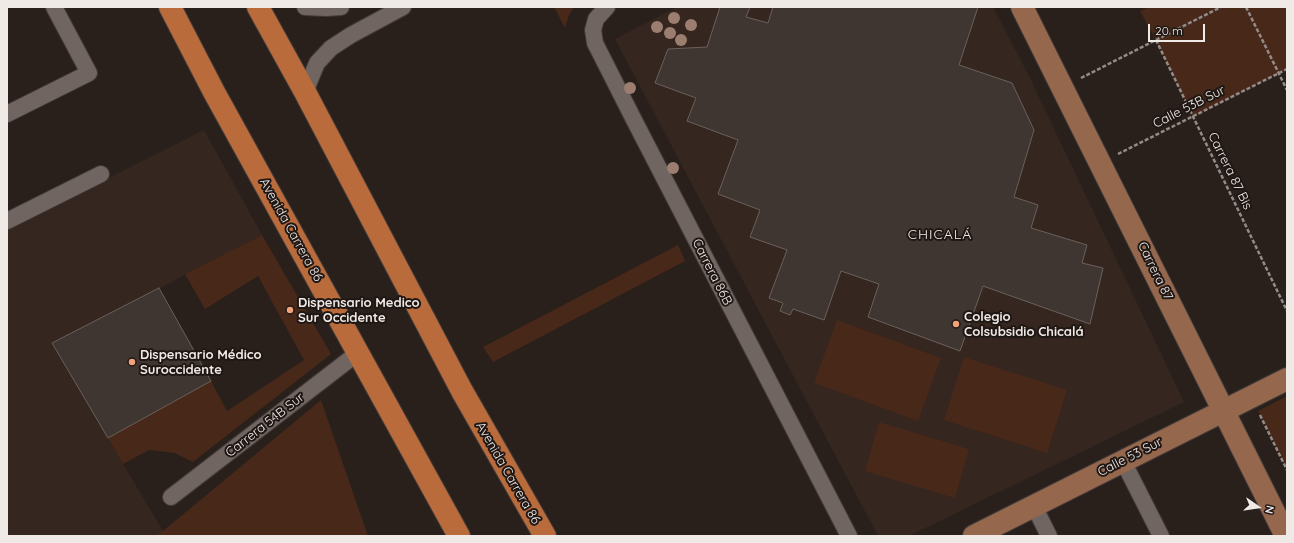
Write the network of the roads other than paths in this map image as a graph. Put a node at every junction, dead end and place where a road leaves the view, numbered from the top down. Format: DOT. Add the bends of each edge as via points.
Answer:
graph roads {
  1 [pos="54,7"];
  2 [pos="170,7"];
  3 [pos="258,7"];
  4 [pos="305,7"];
  5 [pos="341,7"];
  6 [pos="403,7"];
  7 [pos="607,7"];
  8 [pos="1022,7"];
  9 [pos="305,92"];
  10 [pos="7,114"];
  11 [pos="101,174"];
  12 [pos="7,221"];
  13 [pos="359,352"];
  14 [pos="1287,379"];
  15 [pos="1224,411"];
  16 [pos="1123,461"];
  17 [pos="171,497"];
  18 [pos="1034,506"];
  19 [pos="459,536"];
  20 [pos="545,536"];
  21 [pos="849,536"];
  22 [pos="974,536"];
  23 [pos="1049,536"];
  24 [pos="1160,536"];
  25 [pos="1286,536"];
  1 -- 10 [label="street" via="89,73"];
  2 -- 13 [label="main road, Avenida Carrera 86" via="214,92"];
  3 -- 9 [label="main road, Avenida Carrera 86"];
  4 -- 5 [label="street"];
  6 -- 9 [label="street" via="331,48 317,63"];
  7 -- 21 [label="street, Carrera 86B" via="596,19 593,30 595,43"];
  8 -- 15 [label="street, Carrera 87"];
  9 -- 20 [label="main road, Avenida Carrera 86" via="462,391"];
  11 -- 12 [label="street"];
  13 -- 17 [label="street, Carrera 54B Sur"];
  13 -- 19 [label="main road, Avenida Carrera 86"];
  14 -- 15 [label="street, Calle 53 Sur"];
  15 -- 16 [label="street, Calle 53 Sur"];
  15 -- 25 [label="street, Carrera 87"];
  16 -- 18 [label="street, Calle 53 Sur"];
  16 -- 24 [label="street"];
  18 -- 22 [label="street, Calle 53 Sur"];
  18 -- 23 [label="street"];
}
